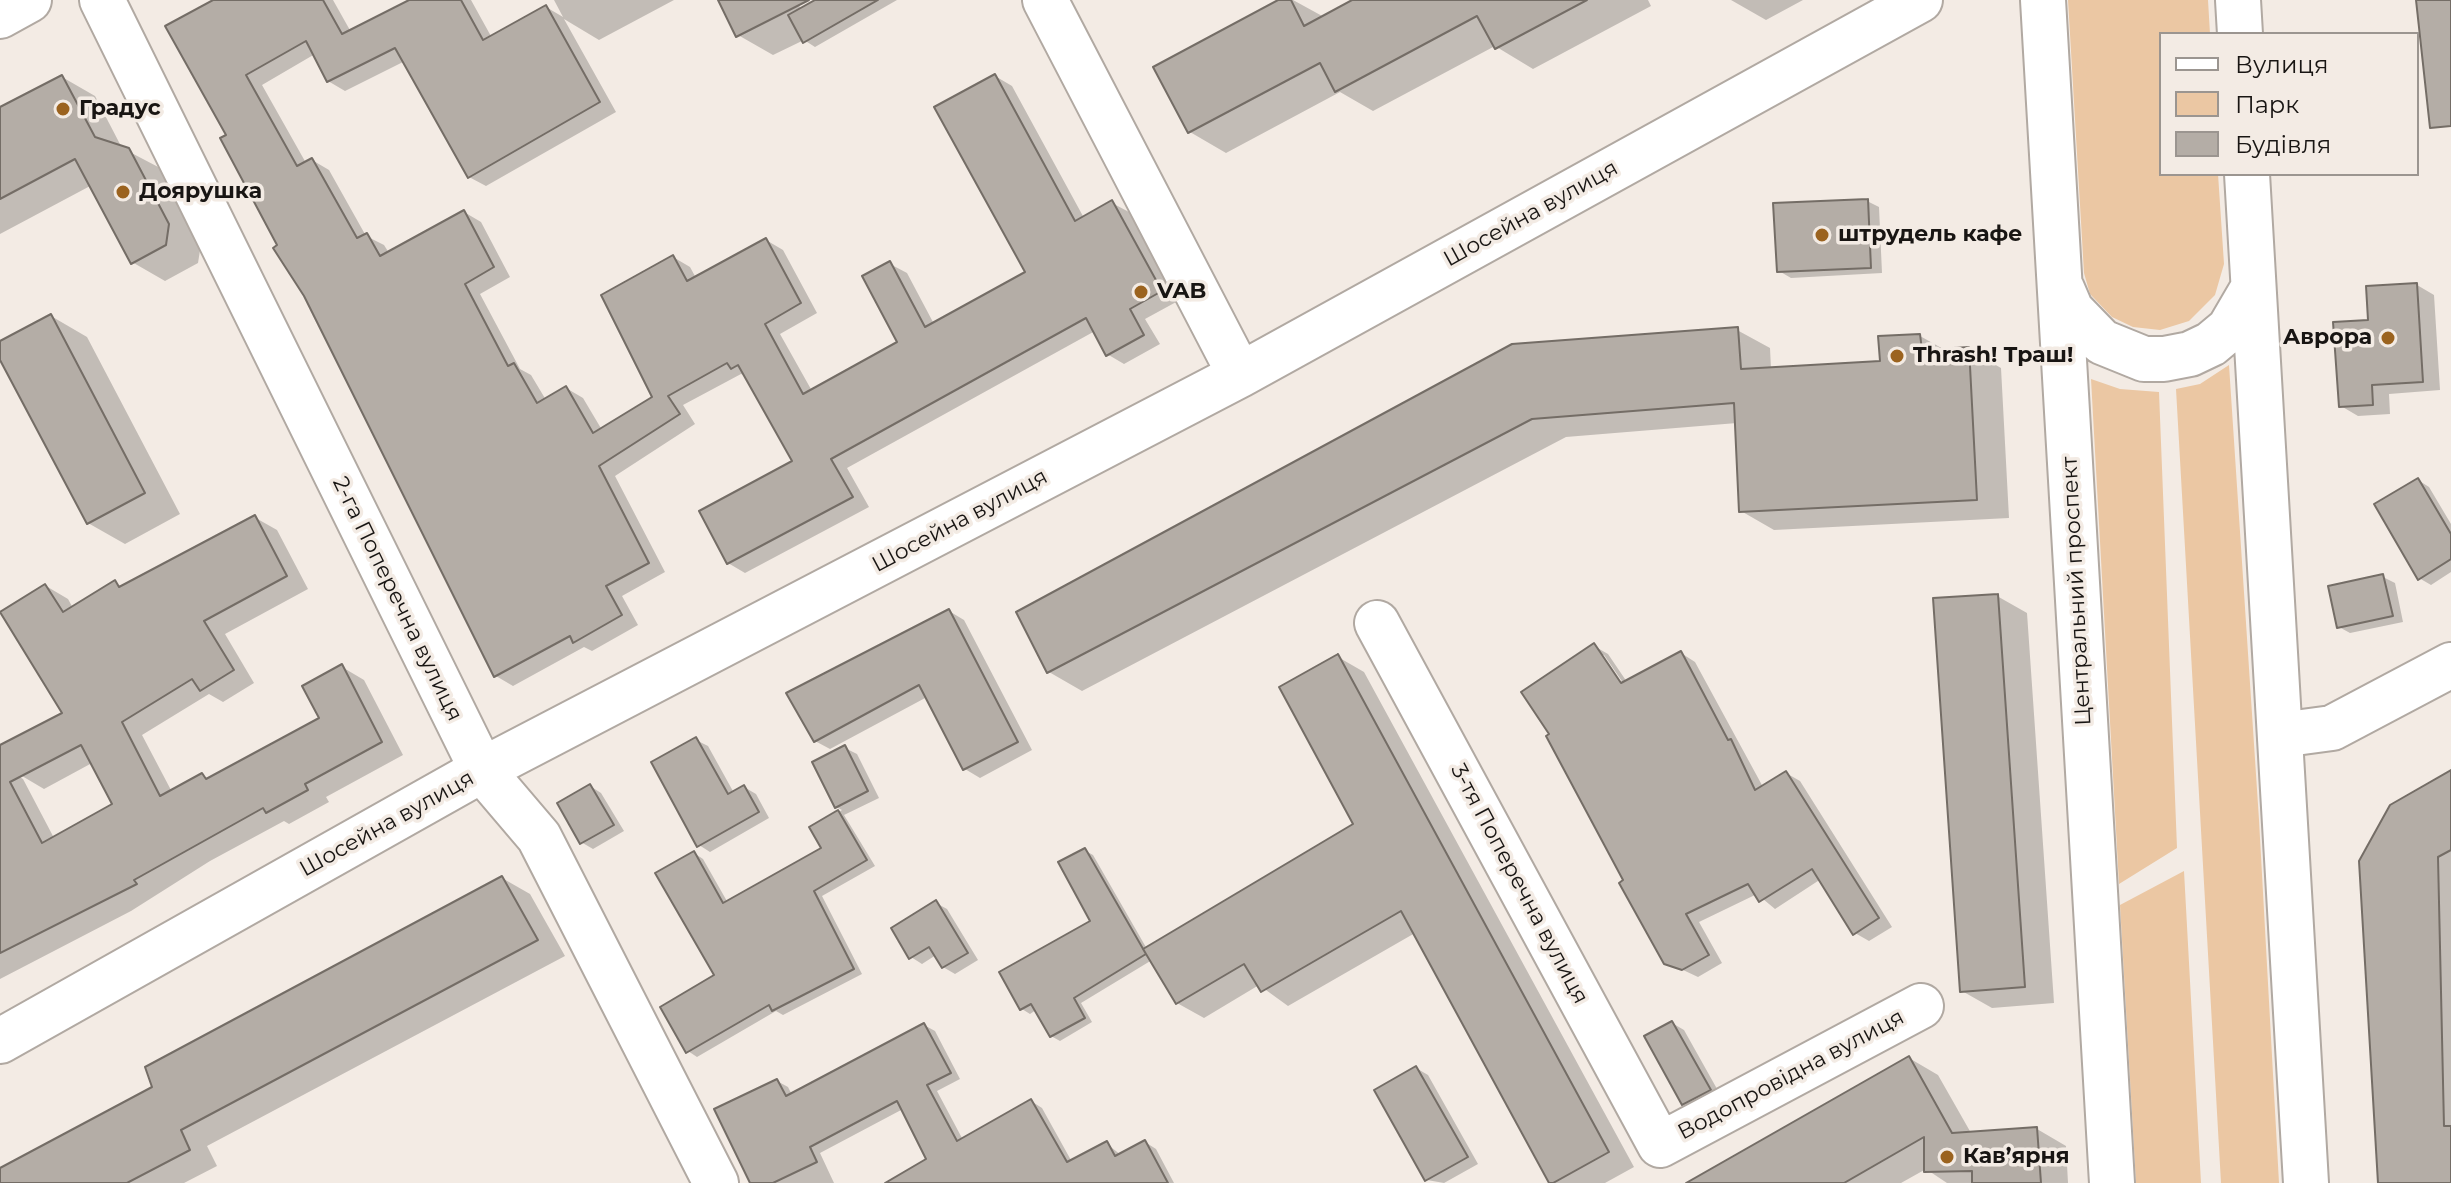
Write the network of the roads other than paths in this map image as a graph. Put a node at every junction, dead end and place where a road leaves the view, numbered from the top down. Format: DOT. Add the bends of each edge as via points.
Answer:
graph roads {
  1 [pos="29,0"];
  2 [pos="102,0"];
  3 [pos="1045,0"];
  4 [pos="1920,0"];
  5 [pos="2043,0"];
  6 [pos="2238,0"];
  7 [pos="0,16"];
  8 [pos="2240,32"];
  9 [pos="2247,176"];
  10 [pos="2061,287"];
  11 [pos="2253,288"];
  12 [pos="1240,375"];
  13 [pos="1377,623"];
  14 [pos="2451,665"];
  15 [pos="2280,735"];
  16 [pos="482,770"];
  17 [pos="1921,1006"];
  18 [pos="0,1041"];
  19 [pos="1660,1145"];
  20 [pos="716,1183"];
  21 [pos="2112,1183"];
  22 [pos="2306,1183"];
  1 -- 7 [label="street"];
  2 -- 16 [label="street, 2-га Поперечна вулиця"];
  3 -- 12 [label="street"];
  4 -- 12 [label="street, Шосейна вулиця"];
  5 -- 10 [label="street, Центральний проспект"];
  6 -- 8 [label="street"];
  9 -- 11 [label="street"];
  10 -- 11 [label="street" via="2071,310 2102,342 2144,359 2190,354 2211,344 2236,320"];
  10 -- 21 [label="street, Центральний проспект"];
  11 -- 15 [label="street"];
  12 -- 16 [label="street, Шосейна вулиця"];
  13 -- 19 [label="street, 3-тя Поперечна вулиця"];
  14 -- 15 [label="street" via="2332,728"];
  15 -- 22 [label="street"];
  16 -- 18 [label="street, Шосейна вулиця"];
  16 -- 20 [label="street, 2-га Поперечна вулиця" via="539,837"];
  17 -- 19 [label="street, Водопровідна вулиця"];
}
